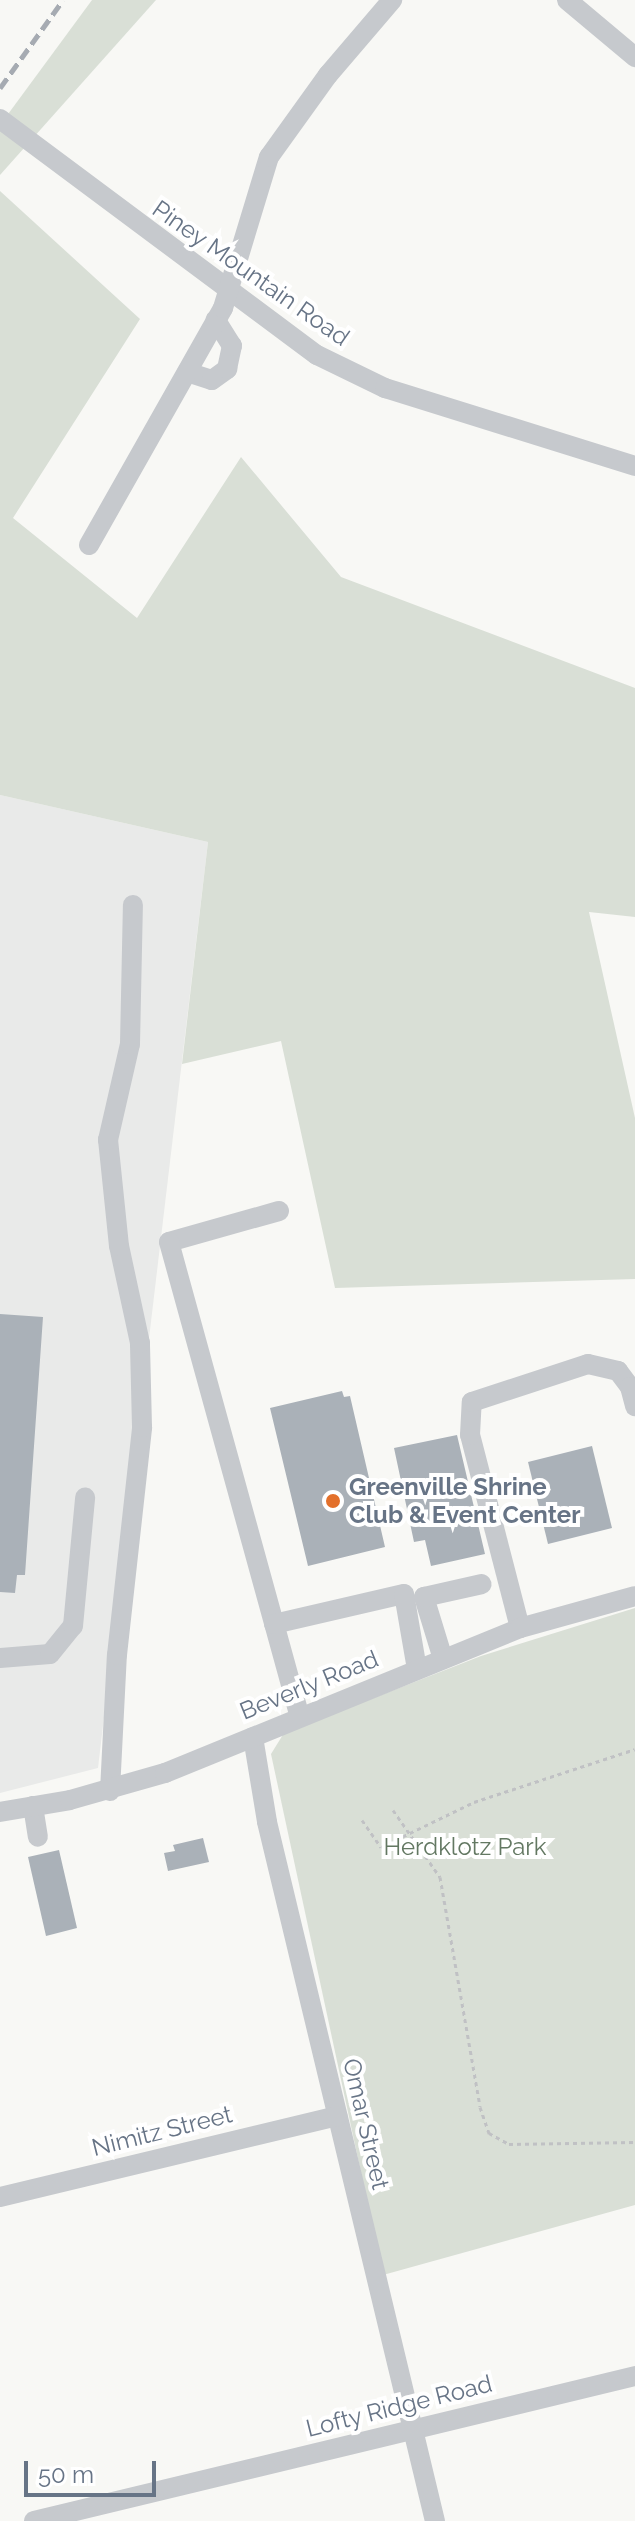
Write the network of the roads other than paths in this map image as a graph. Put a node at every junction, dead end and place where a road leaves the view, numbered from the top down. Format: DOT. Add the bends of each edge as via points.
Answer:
graph roads {
  1 [pos="392,0"];
  2 [pos="567,0"];
  3 [pos="635,57"];
  4 [pos="6,125"];
  5 [pos="225,289"];
  6 [pos="216,320"];
  7 [pos="187,372"];
  8 [pos="635,466"];
  9 [pos="89,545"];
  10 [pos="133,905"];
  11 [pos="279,1211"];
  12 [pos="635,1406"];
  13 [pos="85,1498"];
  14 [pos="482,1584"];
  15 [pos="635,1596"];
  16 [pos="274,1624"];
  17 [pos="520,1628"];
  18 [pos="0,1658"];
  19 [pos="443,1659"];
  20 [pos="417,1669"];
  21 [pos="300,1716"];
  22 [pos="253,1737"];
  23 [pos="110,1791"];
  24 [pos="33,1806"];
  25 [pos="0,1812"];
  26 [pos="38,1837"];
  27 [pos="337,2116"];
  28 [pos="0,2197"];
  29 [pos="635,2376"];
  30 [pos="413,2431"];
  31 [pos="34,2521"];
  32 [pos="435,2521"];
  1 -- 5 [label="street" via="328,75 269,157"];
  2 -- 3 [label="street"];
  4 -- 5 [label="street, Piney Mountain Road"];
  5 -- 6 [label="street"];
  5 -- 8 [label="street, Piney Mountain Road" via="317,355 359,377 479,420"];
  6 -- 7 [label="street"];
  6 -- 7 [label="street" via="232,346 227,369 212,380"];
  7 -- 9 [label="street"];
  10 -- 23 [label="street" via="130,1044 108,1140 119,1246 140,1343 142,1427 117,1655"];
  11 -- 16 [label="street" via="169,1242"];
  12 -- 17 [label="street" via="618,1371 588,1364 472,1402 470,1435"];
  13 -- 18 [label="street" via="73,1626 50,1654"];
  14 -- 19 [label="street" via="424,1597"];
  15 -- 17 [label="street, Beverly Road"];
  16 -- 20 [label="street" via="404,1594"];
  16 -- 21 [label="street"];
  17 -- 19 [label="street, Beverly Road"];
  19 -- 20 [label="street, Beverly Road"];
  20 -- 21 [label="street, Beverly Road"];
  21 -- 22 [label="street, Beverly Road"];
  22 -- 23 [label="street, Beverly Road"];
  22 -- 27 [label="street, Omar Street" via="267,1822"];
  23 -- 24 [label="street, Beverly Road"];
  24 -- 25 [label="street, Beverly Road"];
  24 -- 26 [label="street"];
  27 -- 28 [label="street, Nimitz Street"];
  27 -- 30 [label="street, Omar Street"];
  29 -- 30 [label="street, Lofty Ridge Road"];
  30 -- 31 [label="street, Lofty Ridge Road"];
  30 -- 32 [label="street, Omar Street"];
}
